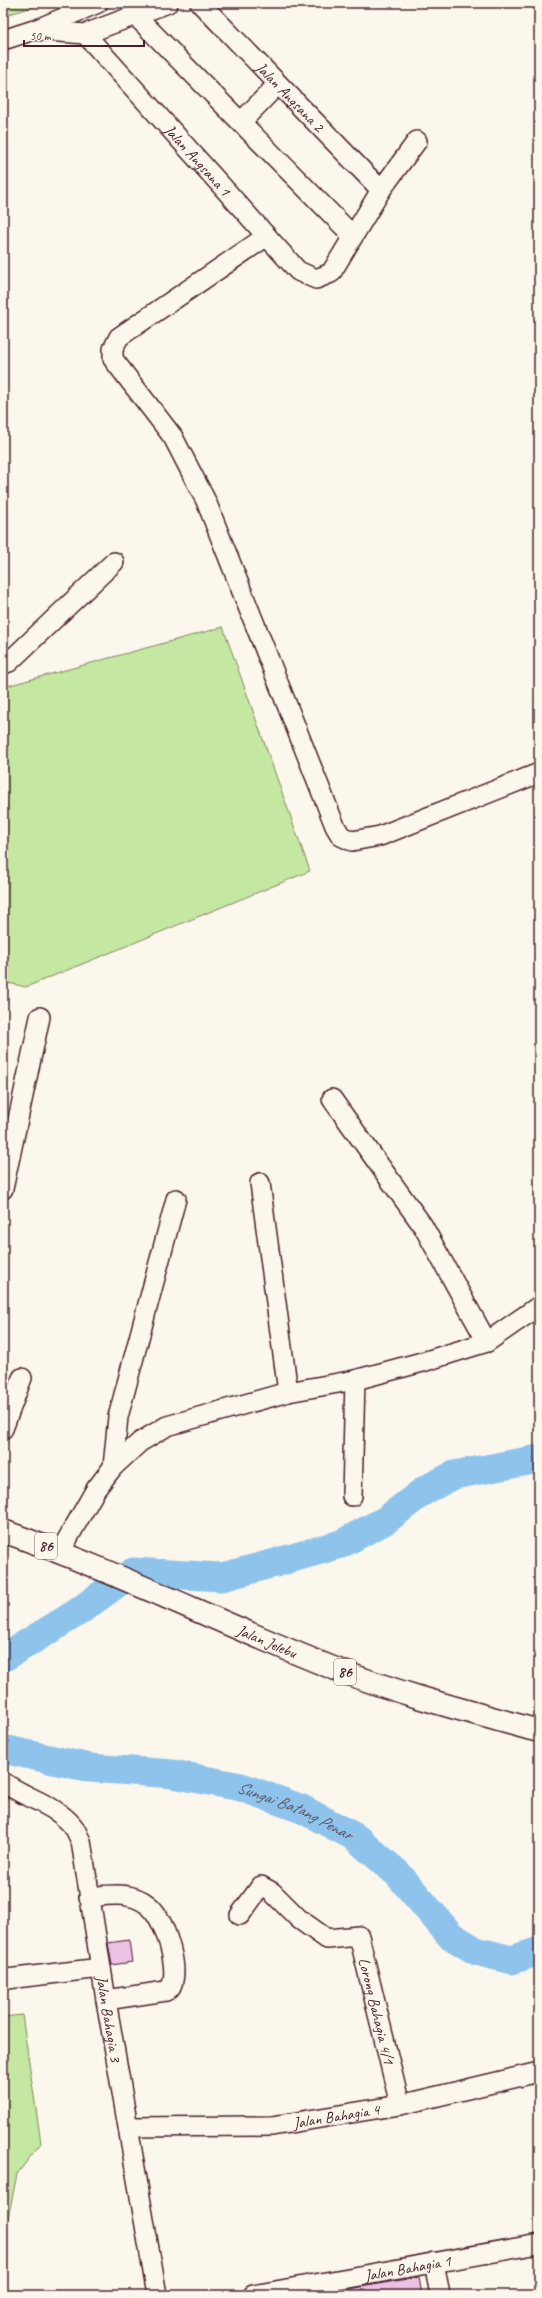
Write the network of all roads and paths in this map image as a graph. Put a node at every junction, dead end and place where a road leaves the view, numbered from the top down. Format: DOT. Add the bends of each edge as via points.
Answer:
graph roads {
  1 [pos="98,3"];
  2 [pos="102,3"];
  3 [pos="200,3"];
  4 [pos="160,4"];
  5 [pos="128,19"];
  6 [pos="34,30"];
  7 [pos="84,34"];
  8 [pos="3,40"];
  9 [pos="278,84"];
  10 [pos="241,122"];
  11 [pos="416,141"];
  12 [pos="381,190"];
  13 [pos="267,236"];
  14 [pos="353,236"];
  15 [pos="114,562"];
  16 [pos="3,664"];
  17 [pos="539,773"];
  18 [pos="40,1018"];
  19 [pos="332,1099"];
  20 [pos="260,1183"];
  21 [pos="3,1189"];
  22 [pos="176,1199"];
  23 [pos="539,1306"];
  24 [pos="488,1342"];
  25 [pos="22,1378"];
  26 [pos="355,1380"];
  27 [pos="288,1392"];
  28 [pos="3,1429"];
  29 [pos="113,1466"];
  30 [pos="352,1496"];
  31 [pos="3,1531"];
  32 [pos="60,1552"];
  33 [pos="539,1731"];
  34 [pos="3,1782"];
  35 [pos="89,1897"];
  36 [pos="240,1915"];
  37 [pos="101,1968"];
  38 [pos="7,1979"];
  39 [pos="106,2000"];
  40 [pos="539,2072"];
  41 [pos="400,2105"];
  42 [pos="129,2127"];
  43 [pos="539,2244"];
  44 [pos="434,2262"];
  45 [pos="157,2295"];
  46 [pos="253,2295"];
  47 [pos="440,2295"];
  1 -- 6 [label="street"];
  2 -- 5 [label="street"];
  3 -- 9 [label="street, Jalan Angsana 2"];
  4 -- 5 [label="street"];
  5 -- 7 [label="street"];
  5 -- 10 [label="street"];
  6 -- 7 [label="street"];
  6 -- 8 [label="street"];
  7 -- 13 [label="street, Jalan Angsana 1"];
  9 -- 10 [label="street"];
  9 -- 12 [label="street, Jalan Angsana 2"];
  10 -- 14 [label="street"];
  11 -- 12 [label="street"];
  12 -- 14 [label="street"];
  13 -- 14 [label="street, Jalan Angsana 1" via="298,272 316,280 331,272"];
  13 -- 17 [label="street" via="119,337 113,349 113,359 173,437 206,501 335,826 341,836 352,841 380,836"];
  15 -- 16 [label="street" via="9,662"];
  18 -- 21 [label="street"];
  19 -- 24 [label="street" via="423,1226"];
  20 -- 27 [label="street"];
  22 -- 29 [label="street" via="118,1417"];
  23 -- 24 [label="street"];
  24 -- 26 [label="street"];
  25 -- 28 [label="street"];
  26 -- 27 [label="street"];
  26 -- 30 [label="street"];
  27 -- 29 [label="street" via="167,1426 140,1442"];
  29 -- 32 [label="street" via="96,1489"];
  31 -- 32 [label="main road, Jalan Jelebu / 86"];
  32 -- 33 [label="main road, Jalan Jelebu / 86" via="335,1668 418,1698"];
  34 -- 35 [label="street, Jalan Bahagia 3" via="14,1790 51,1807 72,1825 81,1841"];
  35 -- 37 [label="street, Jalan Bahagia 3"];
  35 -- 39 [label="street" via="130,1896 149,1905 165,1926 173,1958 172,1984 166,1991"];
  36 -- 41 [label="street, Lorong Bahagia 4/1" via="261,1886 272,1892 299,1920 327,1939 359,1936"];
  37 -- 38 [label="street"];
  37 -- 39 [label="street, Jalan Bahagia 3"];
  39 -- 42 [label="street, Jalan Bahagia 3"];
  40 -- 41 [label="street, Jalan Bahagia 4"];
  41 -- 42 [label="street, Jalan Bahagia 4" via="272,2126"];
  42 -- 45 [label="street, Jalan Bahagia 3"];
  43 -- 44 [label="street, Jalan Bahagia 1"];
  44 -- 46 [label="street, Jalan Bahagia 1"];
  44 -- 47 [label="street"];
}
